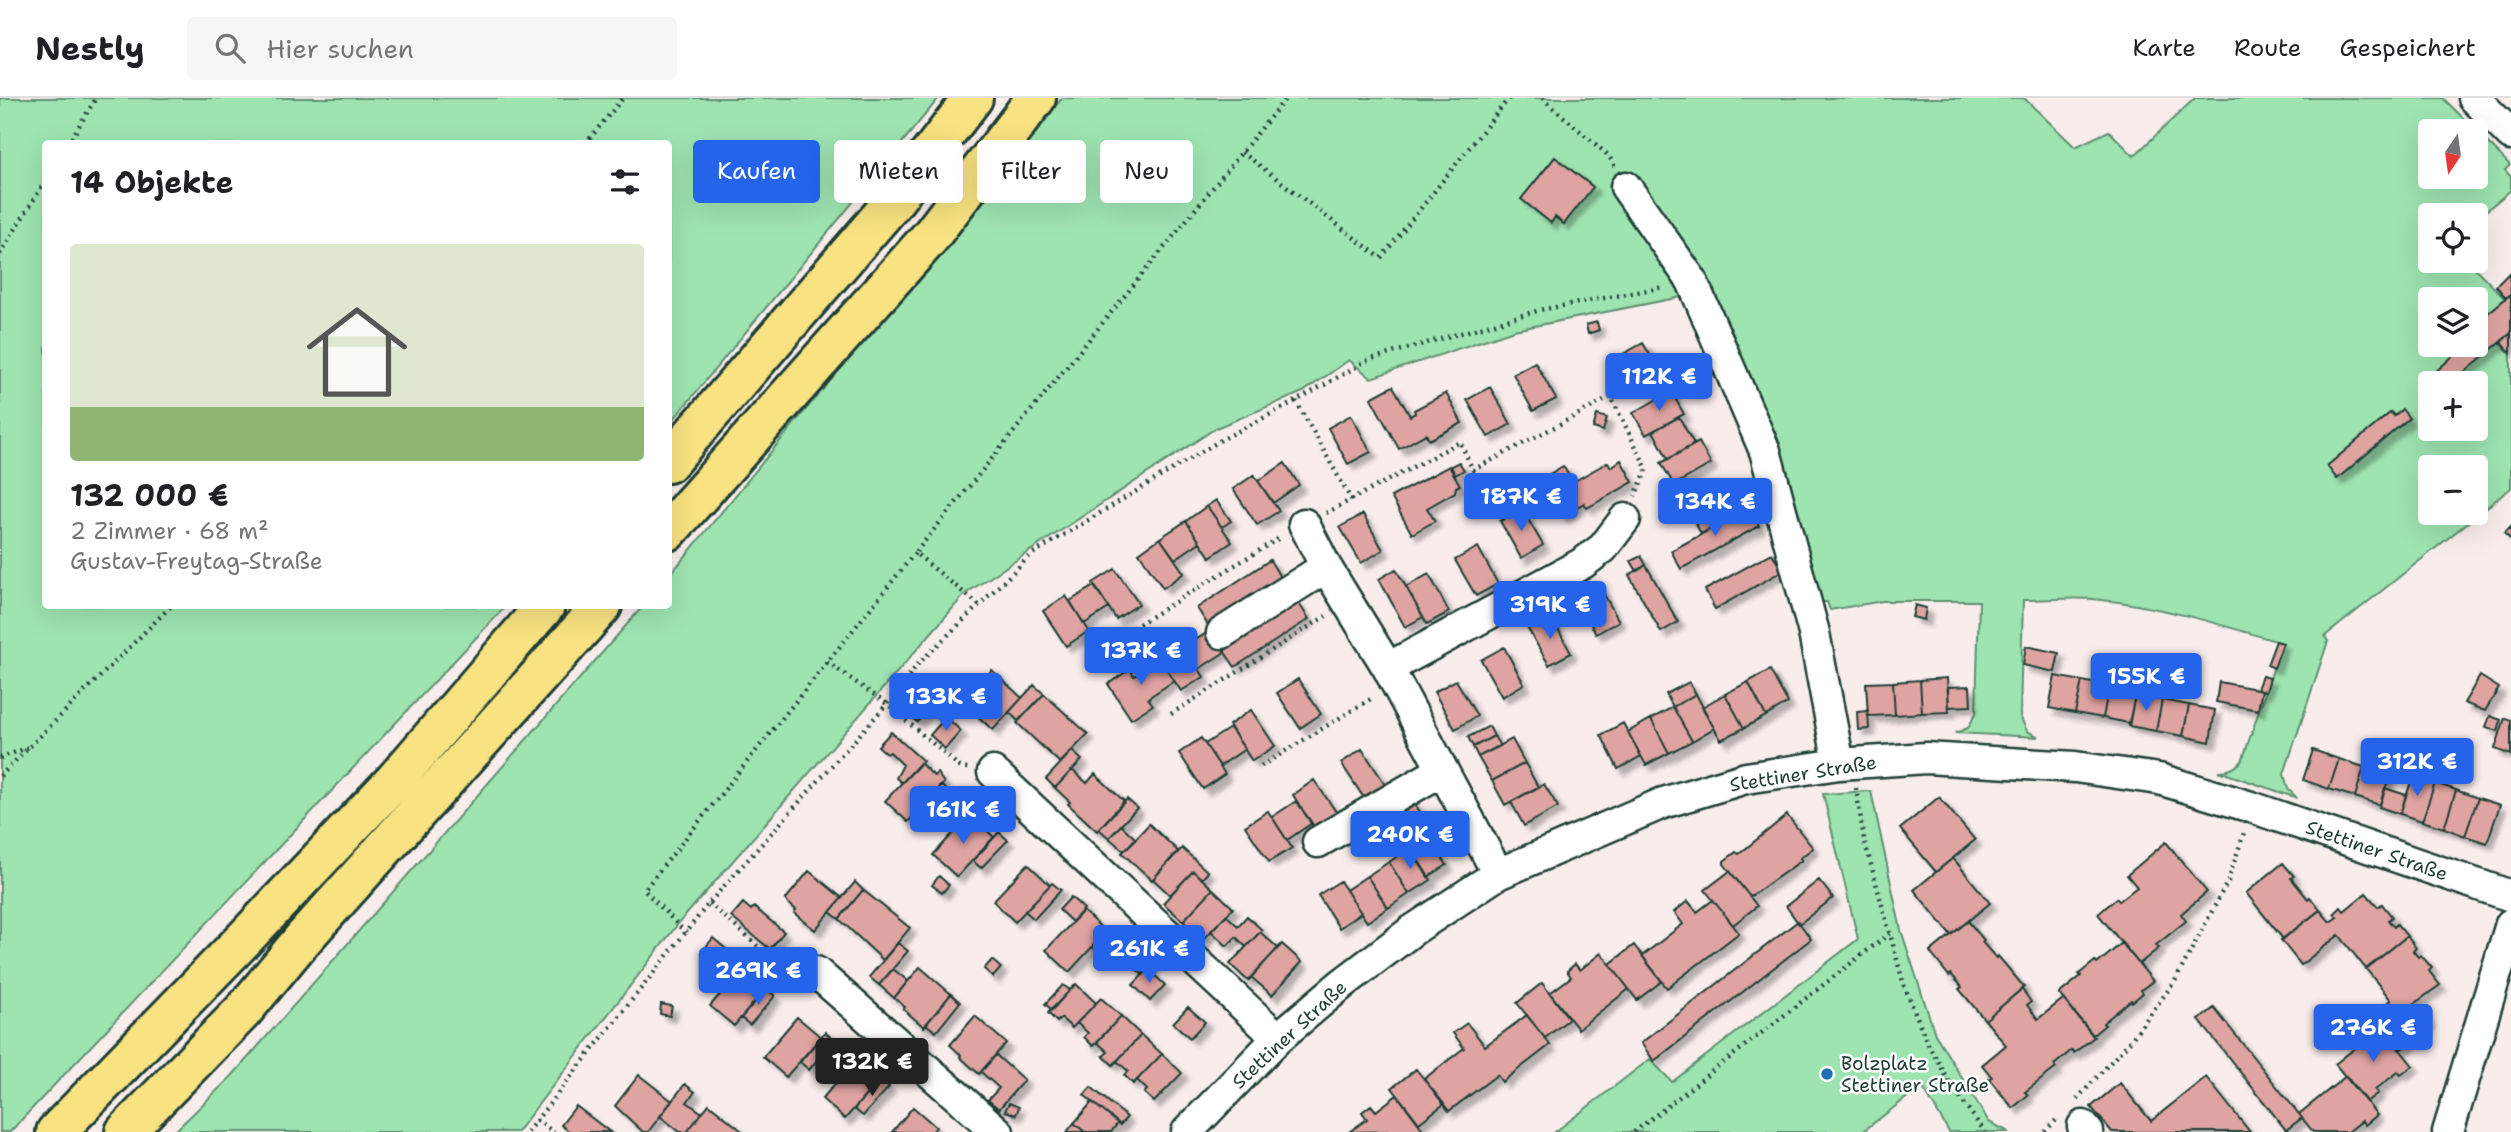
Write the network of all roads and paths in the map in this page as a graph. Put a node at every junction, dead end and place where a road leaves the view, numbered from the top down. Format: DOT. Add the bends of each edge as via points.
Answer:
graph roads {
  1 [pos="96,98"];
  2 [pos="622,98"];
  3 [pos="973,98"];
  4 [pos="1036,98"];
  5 [pos="1286,98"];
  6 [pos="1508,98"];
  7 [pos="1542,98"];
  8 [pos="2474,98"];
  9 [pos="2511,135"];
  10 [pos="70,140"];
  11 [pos="588,140"];
  12 [pos="1242,152"];
  13 [pos="42,186"];
  14 [pos="1626,187"];
  15 [pos="0,254"];
  16 [pos="1692,281"];
  17 [pos="1296,401"];
  18 [pos="672,458"];
  19 [pos="1352,501"];
  20 [pos="1625,519"];
  21 [pos="1304,524"];
  22 [pos="672,527"];
  23 [pos="915,553"];
  24 [pos="1326,567"];
  25 [pos="1348,603"];
  26 [pos="979,605"];
  27 [pos="168,609"];
  28 [pos="542,609"];
  29 [pos="599,609"];
  30 [pos="1222,633"];
  31 [pos="1121,635"];
  32 [pos="827,662"];
  33 [pos="1392,676"];
  34 [pos="887,704"];
  35 [pos="1171,714"];
  36 [pos="33,745"];
  37 [pos="0,758"];
  38 [pos="1845,763"];
  39 [pos="1261,766"];
  40 [pos="1441,771"];
  41 [pos="993,772"];
  42 [pos="0,776"];
  43 [pos="2252,807"];
  44 [pos="1318,842"];
  45 [pos="1498,874"];
  46 [pos="2511,896"];
  47 [pos="709,903"];
  48 [pos="2511,924"];
  49 [pos="686,933"];
  50 [pos="1890,933"];
  51 [pos="816,972"];
  52 [pos="1278,1038"];
  53 [pos="537,1120"];
  54 [pos="2076,1120"];
  55 [pos="56,1132"];
  56 [pos="125,1132"];
  57 [pos="527,1132"];
  58 [pos="554,1132"];
  59 [pos="998,1132"];
  60 [pos="1187,1132"];
  61 [pos="1634,1132"];
  62 [pos="1984,1132"];
  63 [pos="2045,1132"];
  64 [pos="2448,1132"];
  1 -- 10 [label="path"];
  2 -- 11 [label="path"];
  3 -- 18 [label="highway" via="890,206"];
  4 -- 22 [label="highway" via="930,237"];
  5 -- 12 [label="path"];
  6 -- 12 [label="path" via="1381,258"];
  7 -- 14 [label="path" via="1609,156"];
  8 -- 9 [label="street"];
  12 -- 23 [label="path"];
  13 -- 15 [label="path"];
  14 -- 16 [label="street"];
  16 -- 17 [label="path" via="1540,310 1368,360"];
  16 -- 38 [label="street" via="1765,451"];
  17 -- 19 [label="path"];
  17 -- 26 [label="path" via="1221,440 1032,554"];
  19 -- 20 [label="path" via="1460,442 1474,470 1611,397 1647,469"];
  19 -- 21 [label="path"];
  20 -- 33 [label="street" via="1603,548 1583,563"];
  21 -- 24 [label="street"];
  21 -- 31 [label="path"];
  23 -- 26 [label="path"];
  23 -- 32 [label="path"];
  24 -- 25 [label="street"];
  24 -- 30 [label="street"];
  25 -- 33 [label="street"];
  25 -- 35 [label="path"];
  26 -- 34 [label="path" via="918,664"];
  27 -- 36 [label="path"];
  28 -- 55 [label="highway" via="395,780"];
  29 -- 56 [label="highway" via="243,1011"];
  32 -- 34 [label="path"];
  32 -- 49 [label="path" via="644,890"];
  33 -- 39 [label="path"];
  33 -- 40 [label="street"];
  34 -- 41 [label="path" via="960,767"];
  34 -- 47 [label="path"];
  36 -- 37 [label="path"];
  36 -- 42 [label="path"];
  38 -- 43 [label="street, Stettiner Straße" via="1926,758 2075,767 2159,779"];
  38 -- 45 [label="street, Stettiner Straße" via="1746,778 1663,803"];
  38 -- 50 [label="path"];
  40 -- 44 [label="street"];
  40 -- 45 [label="street"];
  41 -- 52 [label="street"];
  43 -- 46 [label="street, Stettiner Straße"];
  43 -- 54 [label="path" via="2228,881 2175,981"];
  45 -- 52 [label="street, Stettiner Straße" via="1413,930"];
  47 -- 49 [label="path"];
  47 -- 51 [label="path" via="780,967"];
  48 -- 64 [label="street"];
  49 -- 53 [label="path"];
  50 -- 61 [label="path"];
  50 -- 62 [label="path" via="1927,1042"];
  51 -- 59 [label="street"];
  52 -- 60 [label="street, Stettiner Straße"];
  53 -- 57 [label="path"];
  53 -- 58 [label="path"];
  54 -- 63 [label="path"];
}
